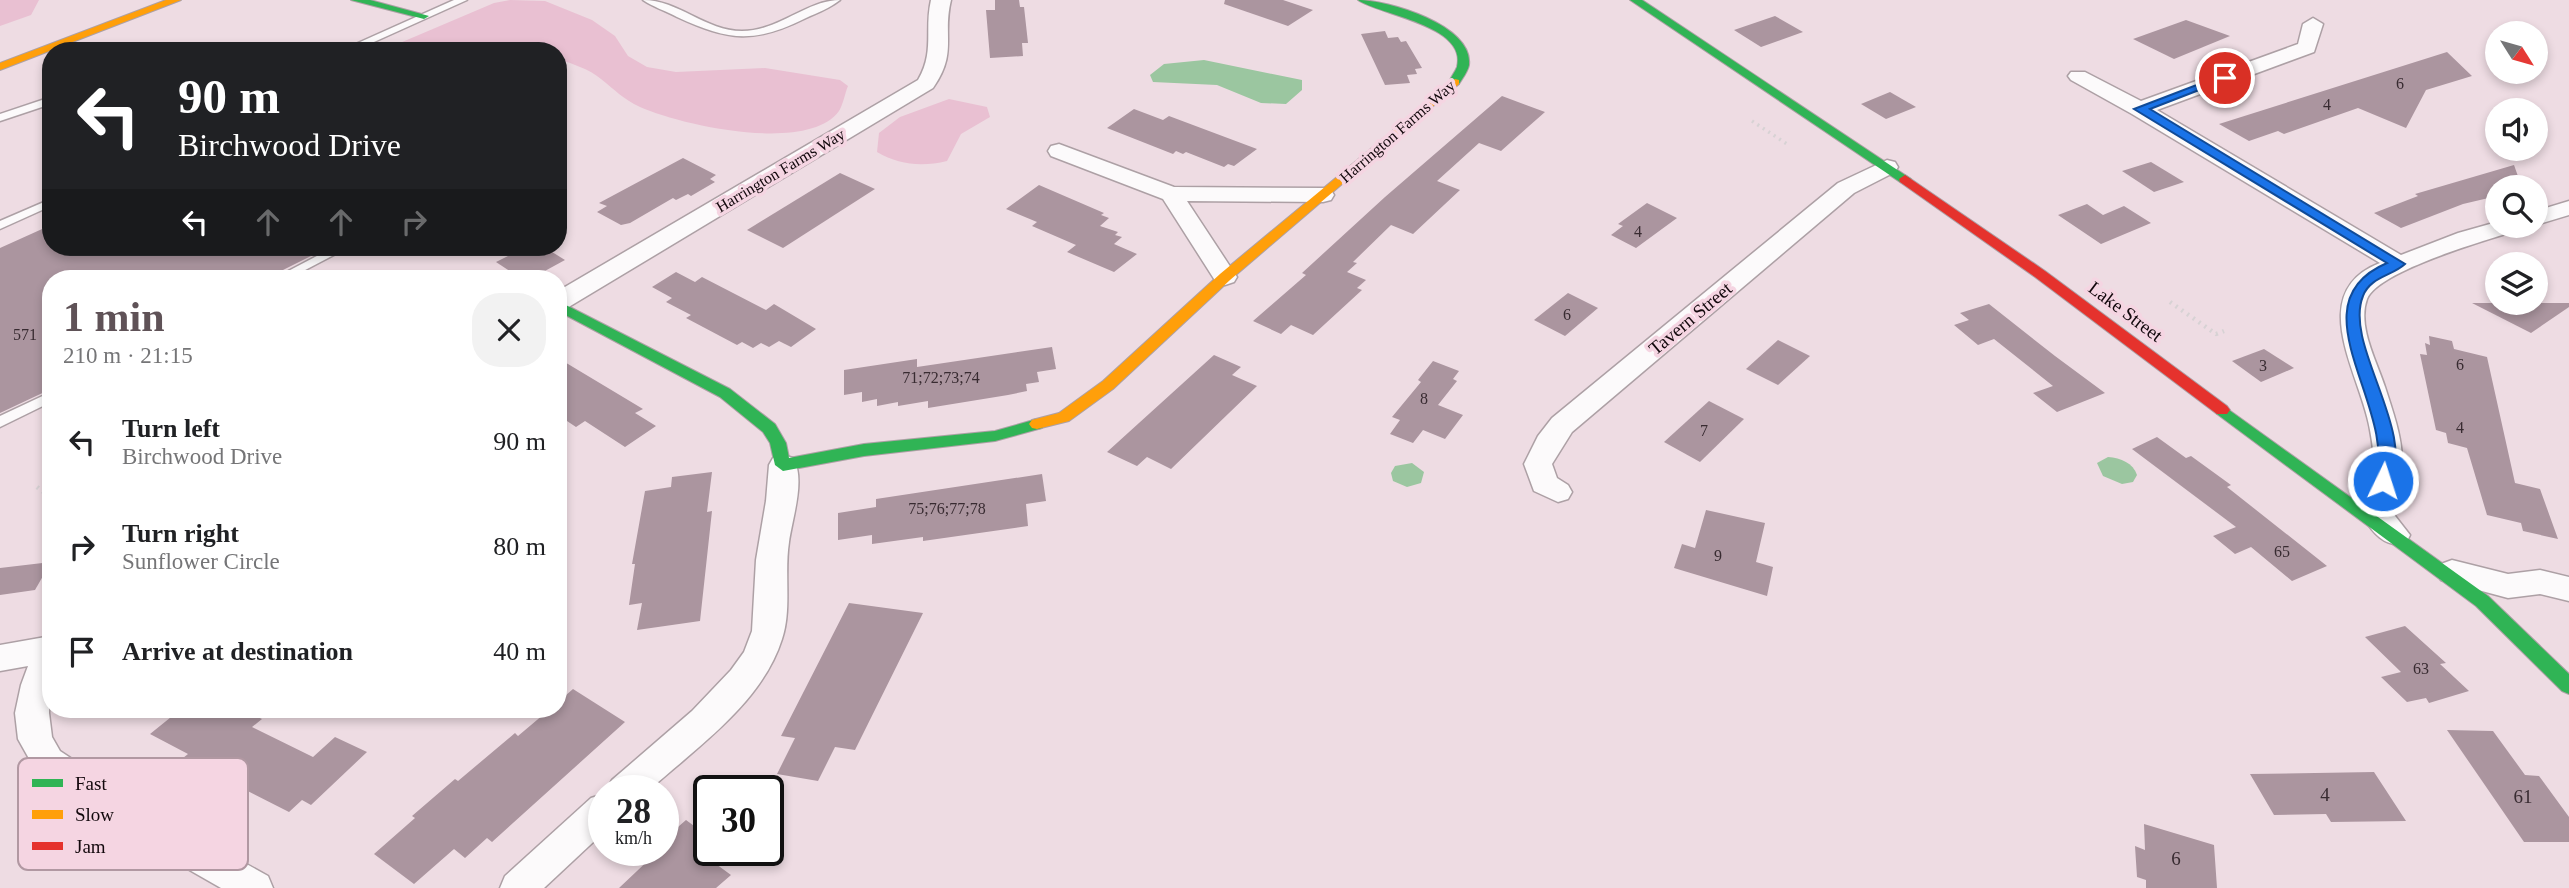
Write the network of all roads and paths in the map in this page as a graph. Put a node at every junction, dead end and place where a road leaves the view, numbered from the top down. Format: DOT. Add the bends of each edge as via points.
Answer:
graph roads {
  1 [pos="143,0"];
  2 [pos="176,0"];
  3 [pos="356,0"];
  4 [pos="432,0"];
  5 [pos="648,0"];
  6 [pos="835,0"];
  7 [pos="940,0"];
  8 [pos="1363,0"];
  9 [pos="1635,0"];
  10 [pos="456,2"];
  11 [pos="424,16"];
  12 [pos="2313,24"];
  13 [pos="66,42"];
  14 [pos="365,42"];
  15 [pos="42,51"];
  16 [pos="0,54"];
  17 [pos="0,67"];
  18 [pos="2078,76"];
  19 [pos="42,103"];
  20 [pos="2140,109"];
  21 [pos="0,118"];
  22 [pos="1752,121"];
  23 [pos="1790,146"];
  24 [pos="1059,151"];
  25 [pos="1887,167"];
  26 [pos="1171,194"];
  27 [pos="1323,195"];
  28 [pos="42,206"];
  29 [pos="2569,208"];
  30 [pos="2548,214"];
  31 [pos="0,225"];
  32 [pos="2485,233"];
  33 [pos="324,256"];
  34 [pos="2398,264"];
  35 [pos="297,270"];
  36 [pos="1225,277"];
  37 [pos="567,299"];
  38 [pos="2170,302"];
  39 [pos="567,309"];
  40 [pos="2224,331"];
  41 [pos="42,401"];
  42 [pos="0,422"];
  43 [pos="783,465"];
  44 [pos="37,487"];
  45 [pos="42,491"];
  46 [pos="1558,492"];
  47 [pos="2405,547"];
  48 [pos="2569,589"];
  49 [pos="42,651"];
  50 [pos="0,658"];
  51 [pos="42,672"];
  52 [pos="2569,686"];
  53 [pos="46,758"];
  54 [pos="641,775"];
  55 [pos="588,824"];
  56 [pos="223,870"];
  57 [pos="255,888"];
  58 [pos="517,888"];
  1 -- 16 [label="main road"];
  2 -- 13 [label="main road"];
  3 -- 11 [label="main road"];
  4 -- 10 [label="main road"];
  5 -- 6 [label="lane" via="741,34 779,27"];
  7 -- 37 [label="street, Harrington Farms Way" via="941,56 926,83"];
  8 -- 27 [label="main road, Harrington Farms Way" via="1418,18 1448,34 1460,46 1464,67 1441,96"];
  9 -- 25 [label="main road, Lake Street"];
  10 -- 11 [label="lane"];
  11 -- 14 [label="lane"];
  12 -- 20 [label="street" via="2307,48"];
  15 -- 17 [label="main road"];
  18 -- 20 [label="street"];
  19 -- 21 [label="lane"];
  20 -- 34 [label="street"];
  22 -- 23 [label="path"];
  24 -- 26 [label="street, Harrington Farms Way"];
  25 -- 46 [label="street, Tavern Street" via="1846,188 1562,425 1538,464 1544,484"];
  25 -- 47 [label="main road, Lake Street" via="2040,274"];
  26 -- 27 [label="street, Harrington Farms Way"];
  26 -- 36 [label="street"];
  27 -- 36 [label="main road, Harrington Farms Way"];
  28 -- 31 [label="lane"];
  29 -- 30 [label="street"];
  32 -- 34 [label="street"];
  33 -- 35 [label="lane"];
  34 -- 47 [label="street" via="2364,284 2355,296 2352,325 2384,428 2388,467 2377,515"];
  36 -- 43 [label="main road, Harrington Farms Way" via="1108,385 1063,417 995,436 864,450"];
  38 -- 40 [label="path" via="2216,334"];
  39 -- 43 [label="main road, Harrington Farms Way" via="725,393 769,428"];
  41 -- 42 [label="lane"];
  43 -- 54 [label="street, Harrington Farms Way" via="770,564 769,627 763,648 727,696"];
  44 -- 45 [label="path"];
  47 -- 48 [label="street" via="2472,579 2508,586 2540,582"];
  47 -- 52 [label="main road, Lake Street" via="2482,601"];
  49 -- 50 [label="street"];
  51 -- 53 [label="street" via="32,713 36,739"];
  55 -- 58 [label="street"];
  56 -- 57 [label="street"];
}
